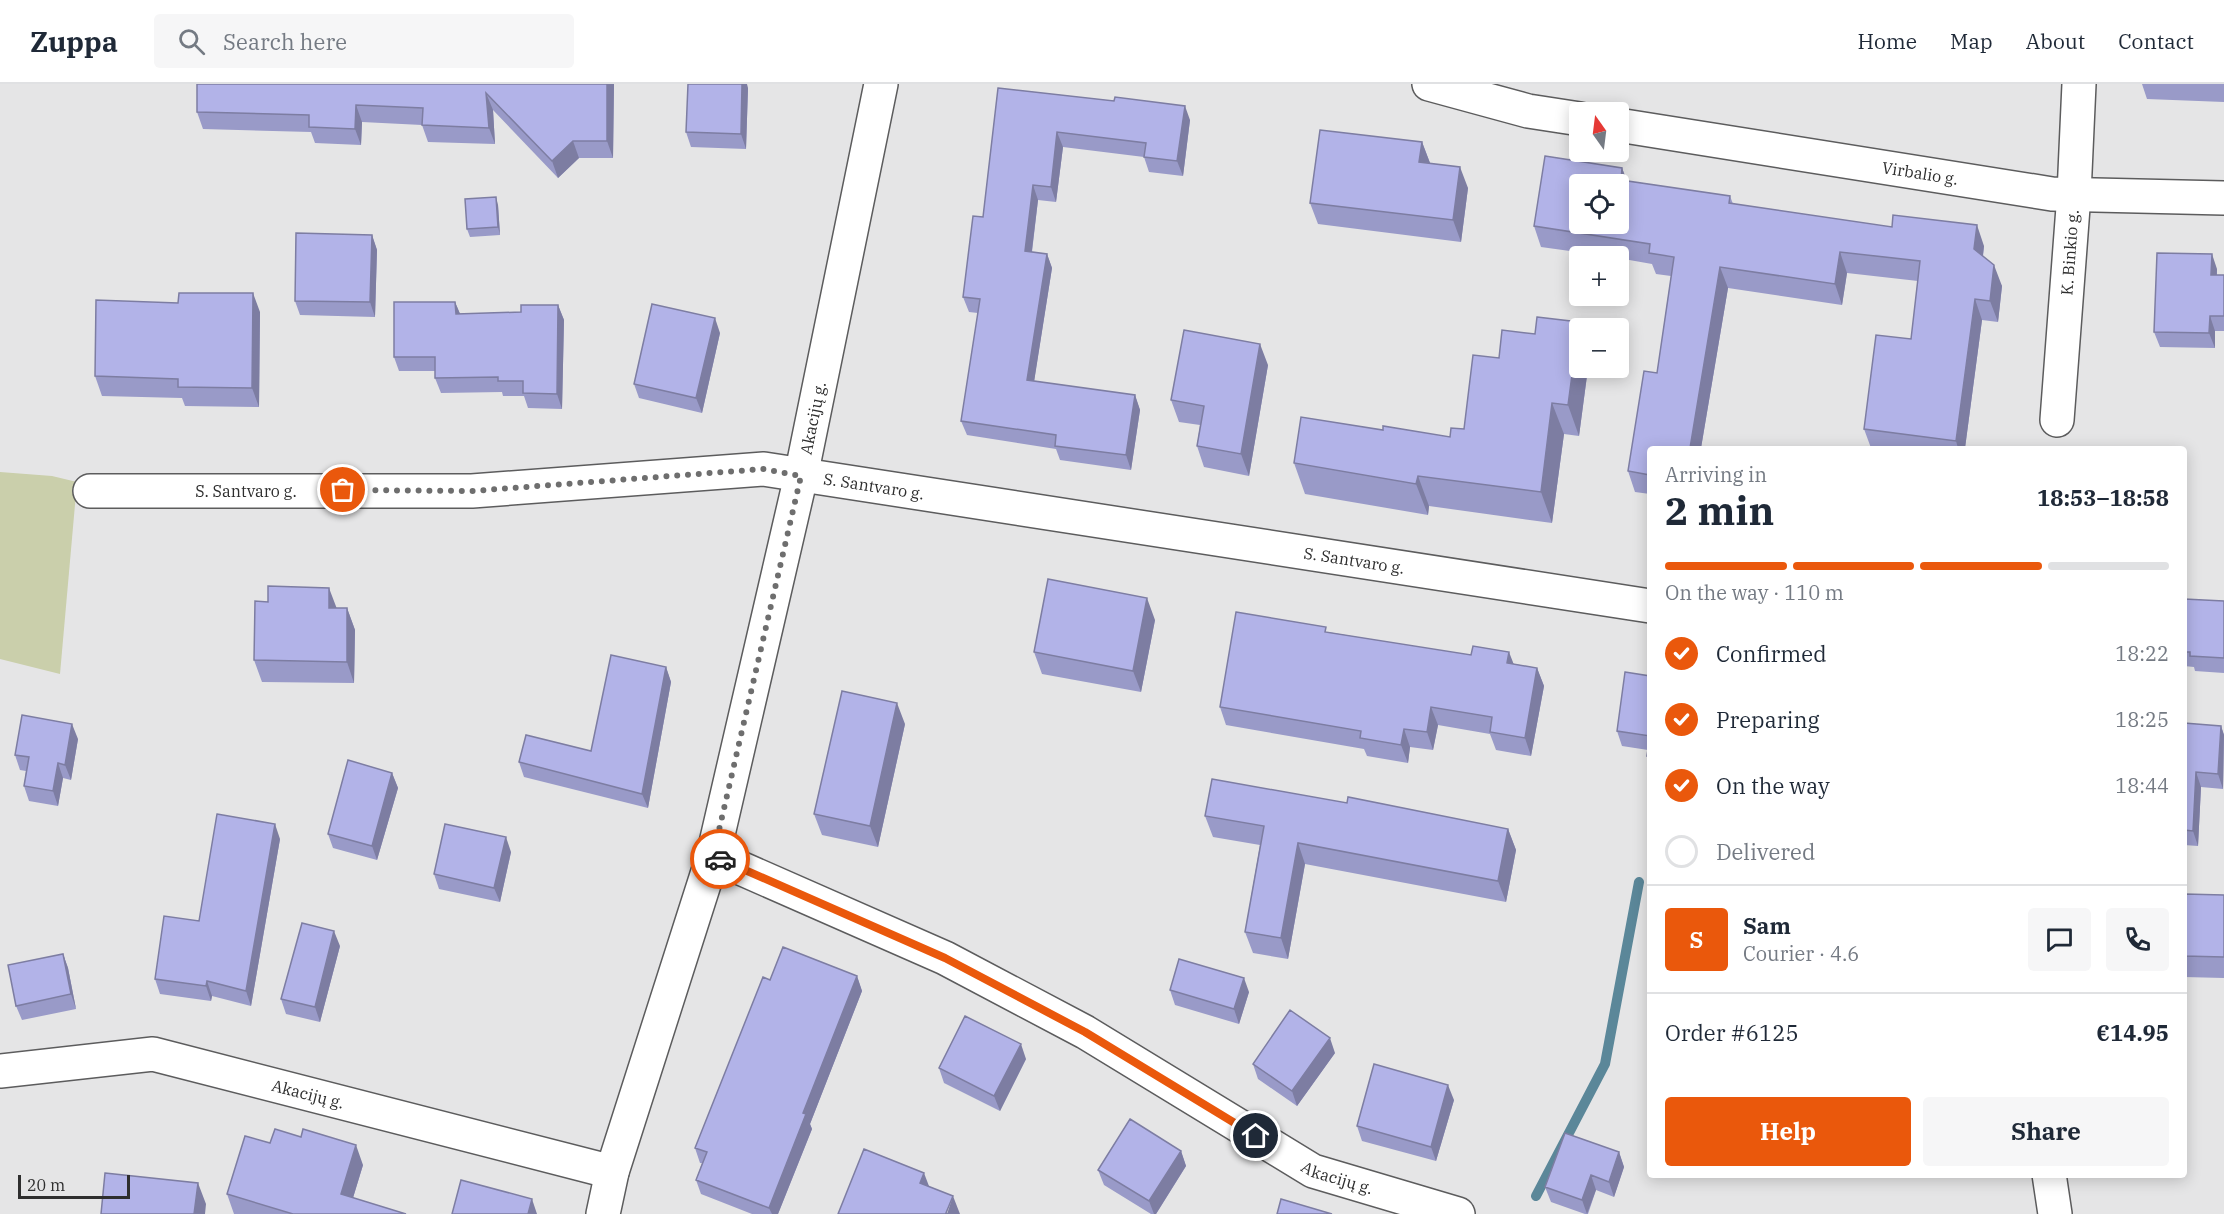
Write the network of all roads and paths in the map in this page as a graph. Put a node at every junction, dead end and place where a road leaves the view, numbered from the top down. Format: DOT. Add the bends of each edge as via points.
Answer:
graph roads {
  1 [pos="881,84"];
  2 [pos="1429,84"];
  3 [pos="2079,84"];
  4 [pos="1569,117"];
  5 [pos="1629,127"];
  6 [pos="2074,194"];
  7 [pos="2224,198"];
  8 [pos="2057,420"];
  9 [pos="801,476"];
  10 [pos="90,491"];
  11 [pos="1647,606"];
  12 [pos="713,856"];
  13 [pos="0,1071"];
  14 [pos="612,1172"];
  15 [pos="2050,1178"];
  16 [pos="603,1214"];
  17 [pos="1458,1214"];
  18 [pos="2055,1214"];
  1 -- 9 [label="street, Akacijų g."];
  2 -- 4 [label="street" via="1528,111"];
  3 -- 6 [label="street, K. Binkio g."];
  5 -- 6 [label="street, Virbalio g." via="2052,194"];
  6 -- 7 [label="street, Virbalio g."];
  6 -- 8 [label="street, K. Binkio g."];
  9 -- 10 [label="street, S. Santvaro g." via="764,469 472,491"];
  9 -- 11 [label="street, S. Santvaro g."];
  9 -- 12 [label="street, Akacijų g."];
  12 -- 14 [label="street, Akacijų g."];
  12 -- 17 [label="street, Akacijų g." via="945,958 1085,1032 1313,1171"];
  13 -- 14 [label="street, Akacijų g." via="153,1054"];
  14 -- 16 [label="street, Akacijų g."];
  15 -- 18 [label="street"];
}
